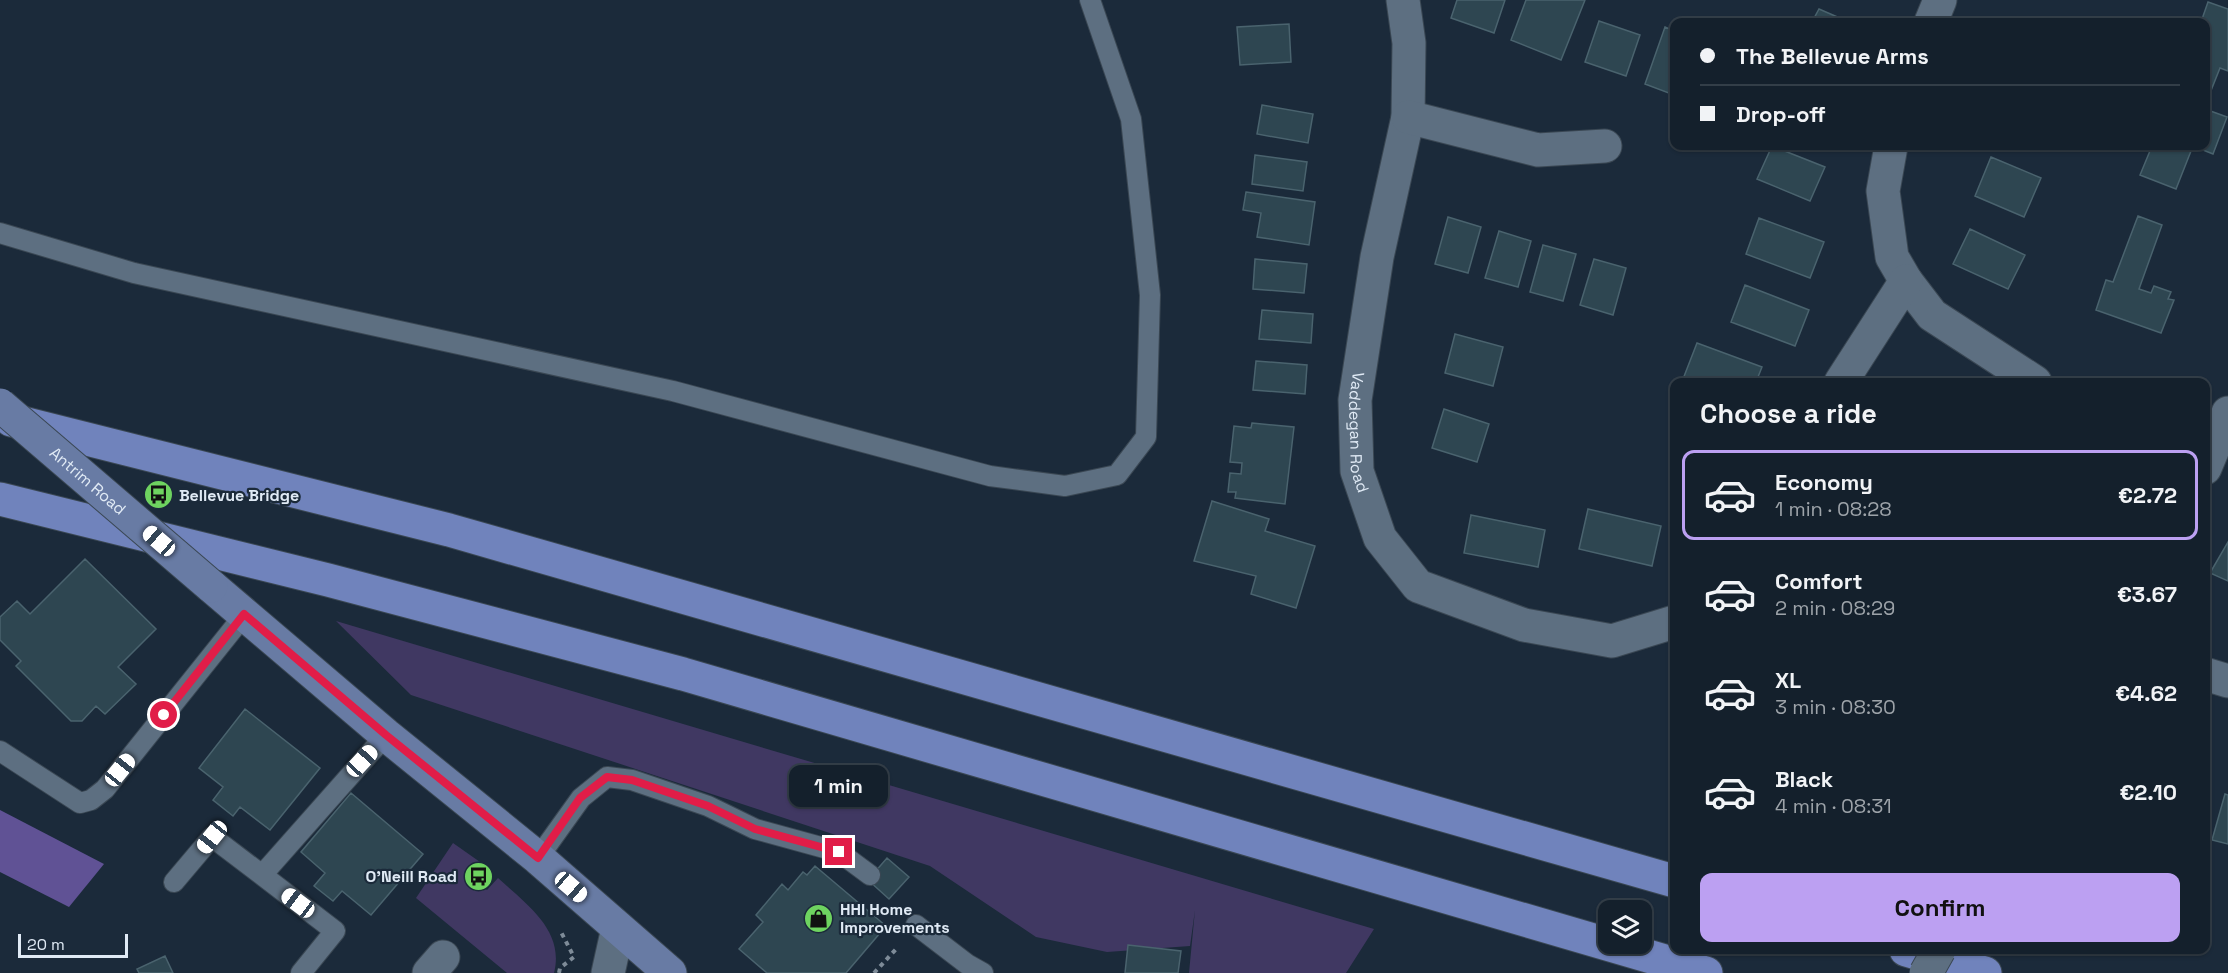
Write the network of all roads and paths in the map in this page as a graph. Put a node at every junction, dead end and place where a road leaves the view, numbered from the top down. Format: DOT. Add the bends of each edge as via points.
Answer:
graph roads {
  1 [pos="1090,0"];
  2 [pos="1403,0"];
  3 [pos="1940,0"];
  4 [pos="1933,18"];
  5 [pos="1408,117"];
  6 [pos="1605,146"];
  7 [pos="1890,150"];
  8 [pos="0,233"];
  9 [pos="1906,281"];
  10 [pos="1844,378"];
  11 [pos="2029,378"];
  12 [pos="0,405"];
  13 [pos="2228,413"];
  14 [pos="0,418"];
  15 [pos="2210,454"];
  16 [pos="0,499"];
  17 [pos="244,614"];
  18 [pos="1670,623"];
  19 [pos="2210,676"];
  20 [pos="2228,681"];
  21 [pos="386,735"];
  22 [pos="0,752"];
  23 [pos="538,858"];
  24 [pos="262,875"];
  25 [pos="870,875"];
  26 [pos="1670,880"];
  27 [pos="174,882"];
  28 [pos="916,925"];
  29 [pos="618,928"];
  30 [pos="561,932"];
  31 [pos="1920,954"];
  32 [pos="1937,954"];
  33 [pos="301,973"];
  34 [pos="559,973"];
  35 [pos="608,973"];
  36 [pos="670,973"];
  37 [pos="874,973"];
  38 [pos="983,973"];
  39 [pos="1706,973"];
  40 [pos="1926,973"];
  41 [pos="1985,973"];
  1 -- 8 [label="lane" via="1131,119 1150,295 1146,437 1117,475 1065,486 990,476 673,391 134,273"];
  2 -- 5 [label="street, Vaddegan Road" via="1409,43"];
  3 -- 4 [label="street"];
  5 -- 6 [label="street" via="1539,150"];
  5 -- 18 [label="street, Vaddegan Road" via="1377,257 1355,400 1357,471 1380,538 1418,586 1524,625 1612,641"];
  7 -- 9 [label="street" via="1883,191 1893,257"];
  9 -- 10 [label="street"];
  9 -- 11 [label="street" via="1932,315"];
  12 -- 17 [label="main road, Antrim Road, bridge"];
  13 -- 15 [label="street"];
  14 -- 26 [label="highway" via="449,530"];
  16 -- 39 [label="highway" via="683,674"];
  17 -- 21 [label="main road, Antrim Road"];
  17 -- 22 [label="lane" via="105,789 91,800 80,803"];
  19 -- 20 [label="street"];
  21 -- 23 [label="main road, Antrim Road"];
  21 -- 24 [label="lane"];
  23 -- 25 [label="lane" via="580,798 607,777 632,780 708,806 755,829 839,852"];
  23 -- 29 [label="main road, Antrim Road"];
  24 -- 27 [label="lane" via="212,837"];
  24 -- 33 [label="lane" via="335,931"];
  28 -- 37 [label="path"];
  28 -- 38 [label="lane"];
  29 -- 35 [label="street"];
  29 -- 36 [label="main road, Antrim Road"];
  30 -- 34 [label="path" via="573,957"];
  31 -- 41 [label="highway"];
  32 -- 40 [label="street, bridge"];
}
